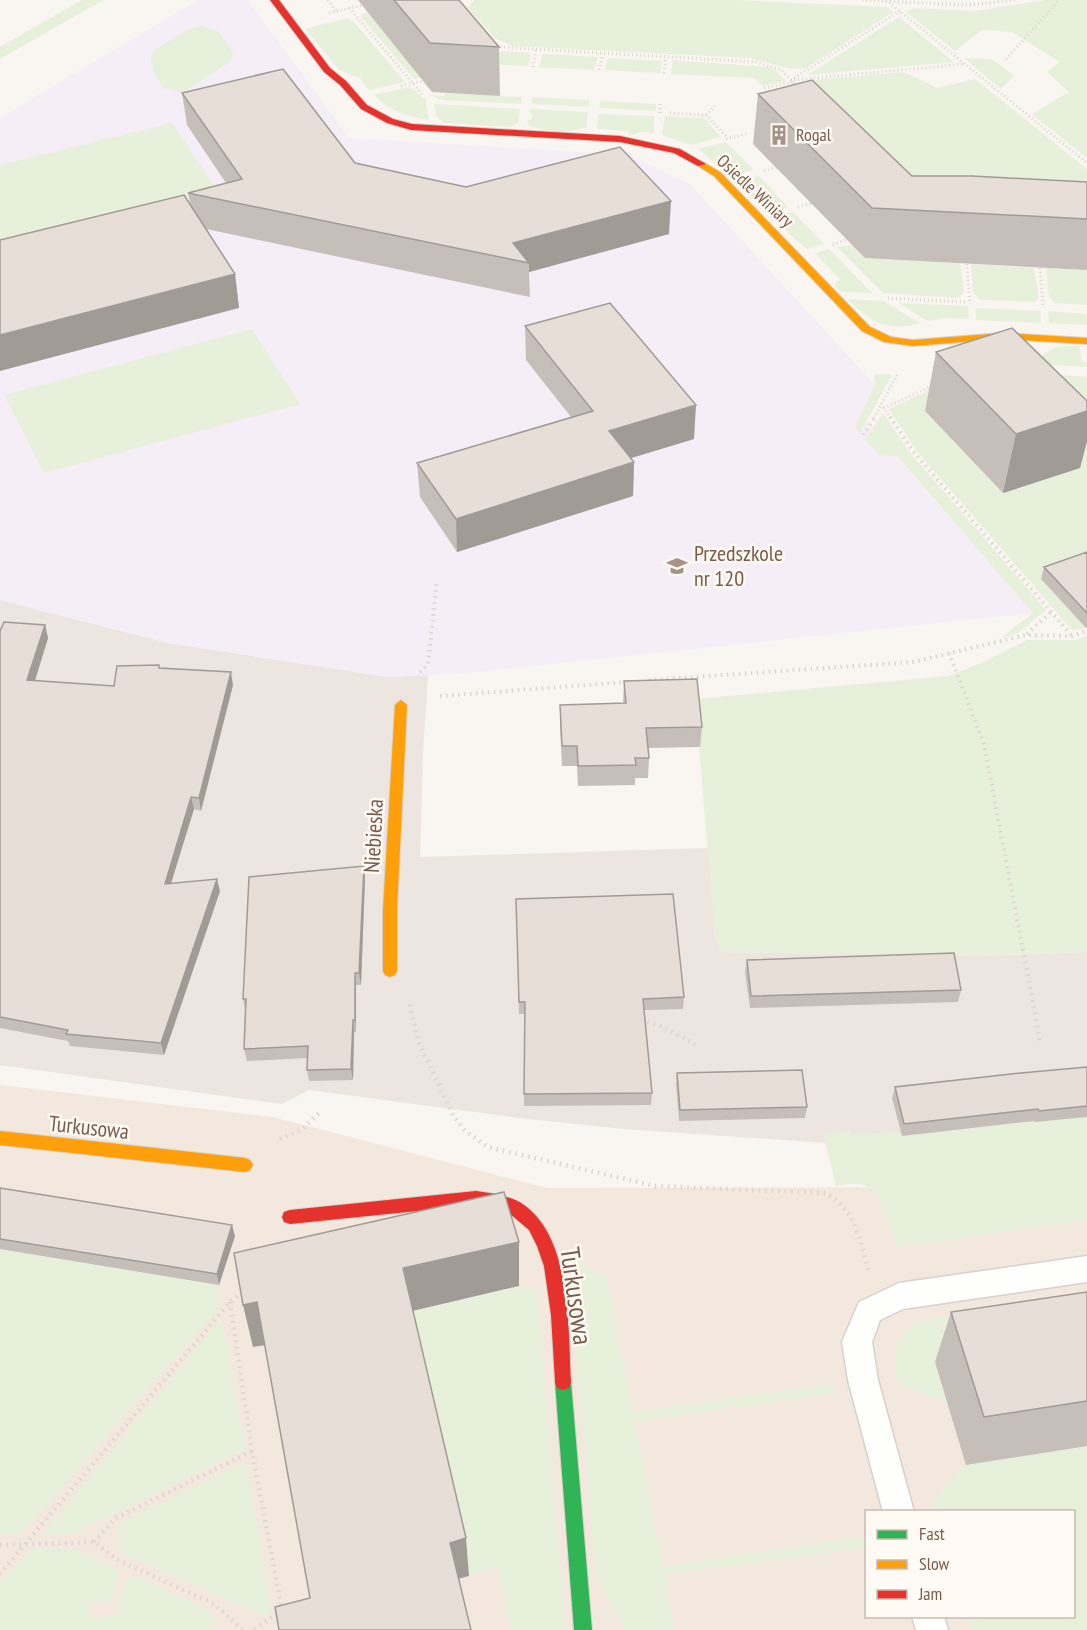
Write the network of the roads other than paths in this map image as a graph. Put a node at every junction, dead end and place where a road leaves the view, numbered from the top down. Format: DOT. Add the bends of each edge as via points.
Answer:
graph roads {
  1 [pos="274,0"];
  2 [pos="1002,336"];
  3 [pos="1087,341"];
  4 [pos="1016,355"];
  5 [pos="401,705"];
  6 [pos="390,971"];
  7 [pos="0,1138"];
  8 [pos="245,1165"];
  9 [pos="290,1217"];
  10 [pos="1087,1269"];
  11 [pos="898,1510"];
  12 [pos="580,1588"];
  13 [pos="584,1630"];
  14 [pos="604,1630"];
  1 -- 2 [label="street, Osiedle Winiary" via="327,70 363,107 390,122 411,127 620,139 691,157 717,174 866,329 888,340 913,343"];
  2 -- 3 [label="street, Osiedle Winiary"];
  2 -- 4 [label="lane"];
  5 -- 6 [label="street, Niebieska"];
  7 -- 8 [label="street, Turkusowa"];
  9 -- 12 [label="street, Turkusowa" via="476,1198 496,1199 520,1209 538,1227 554,1269"];
  10 -- 11 [label="lane" via="892,1298 869,1311 857,1342"];
  12 -- 13 [label="street, Turkusowa"];
  12 -- 14 [label="lane"];
}
